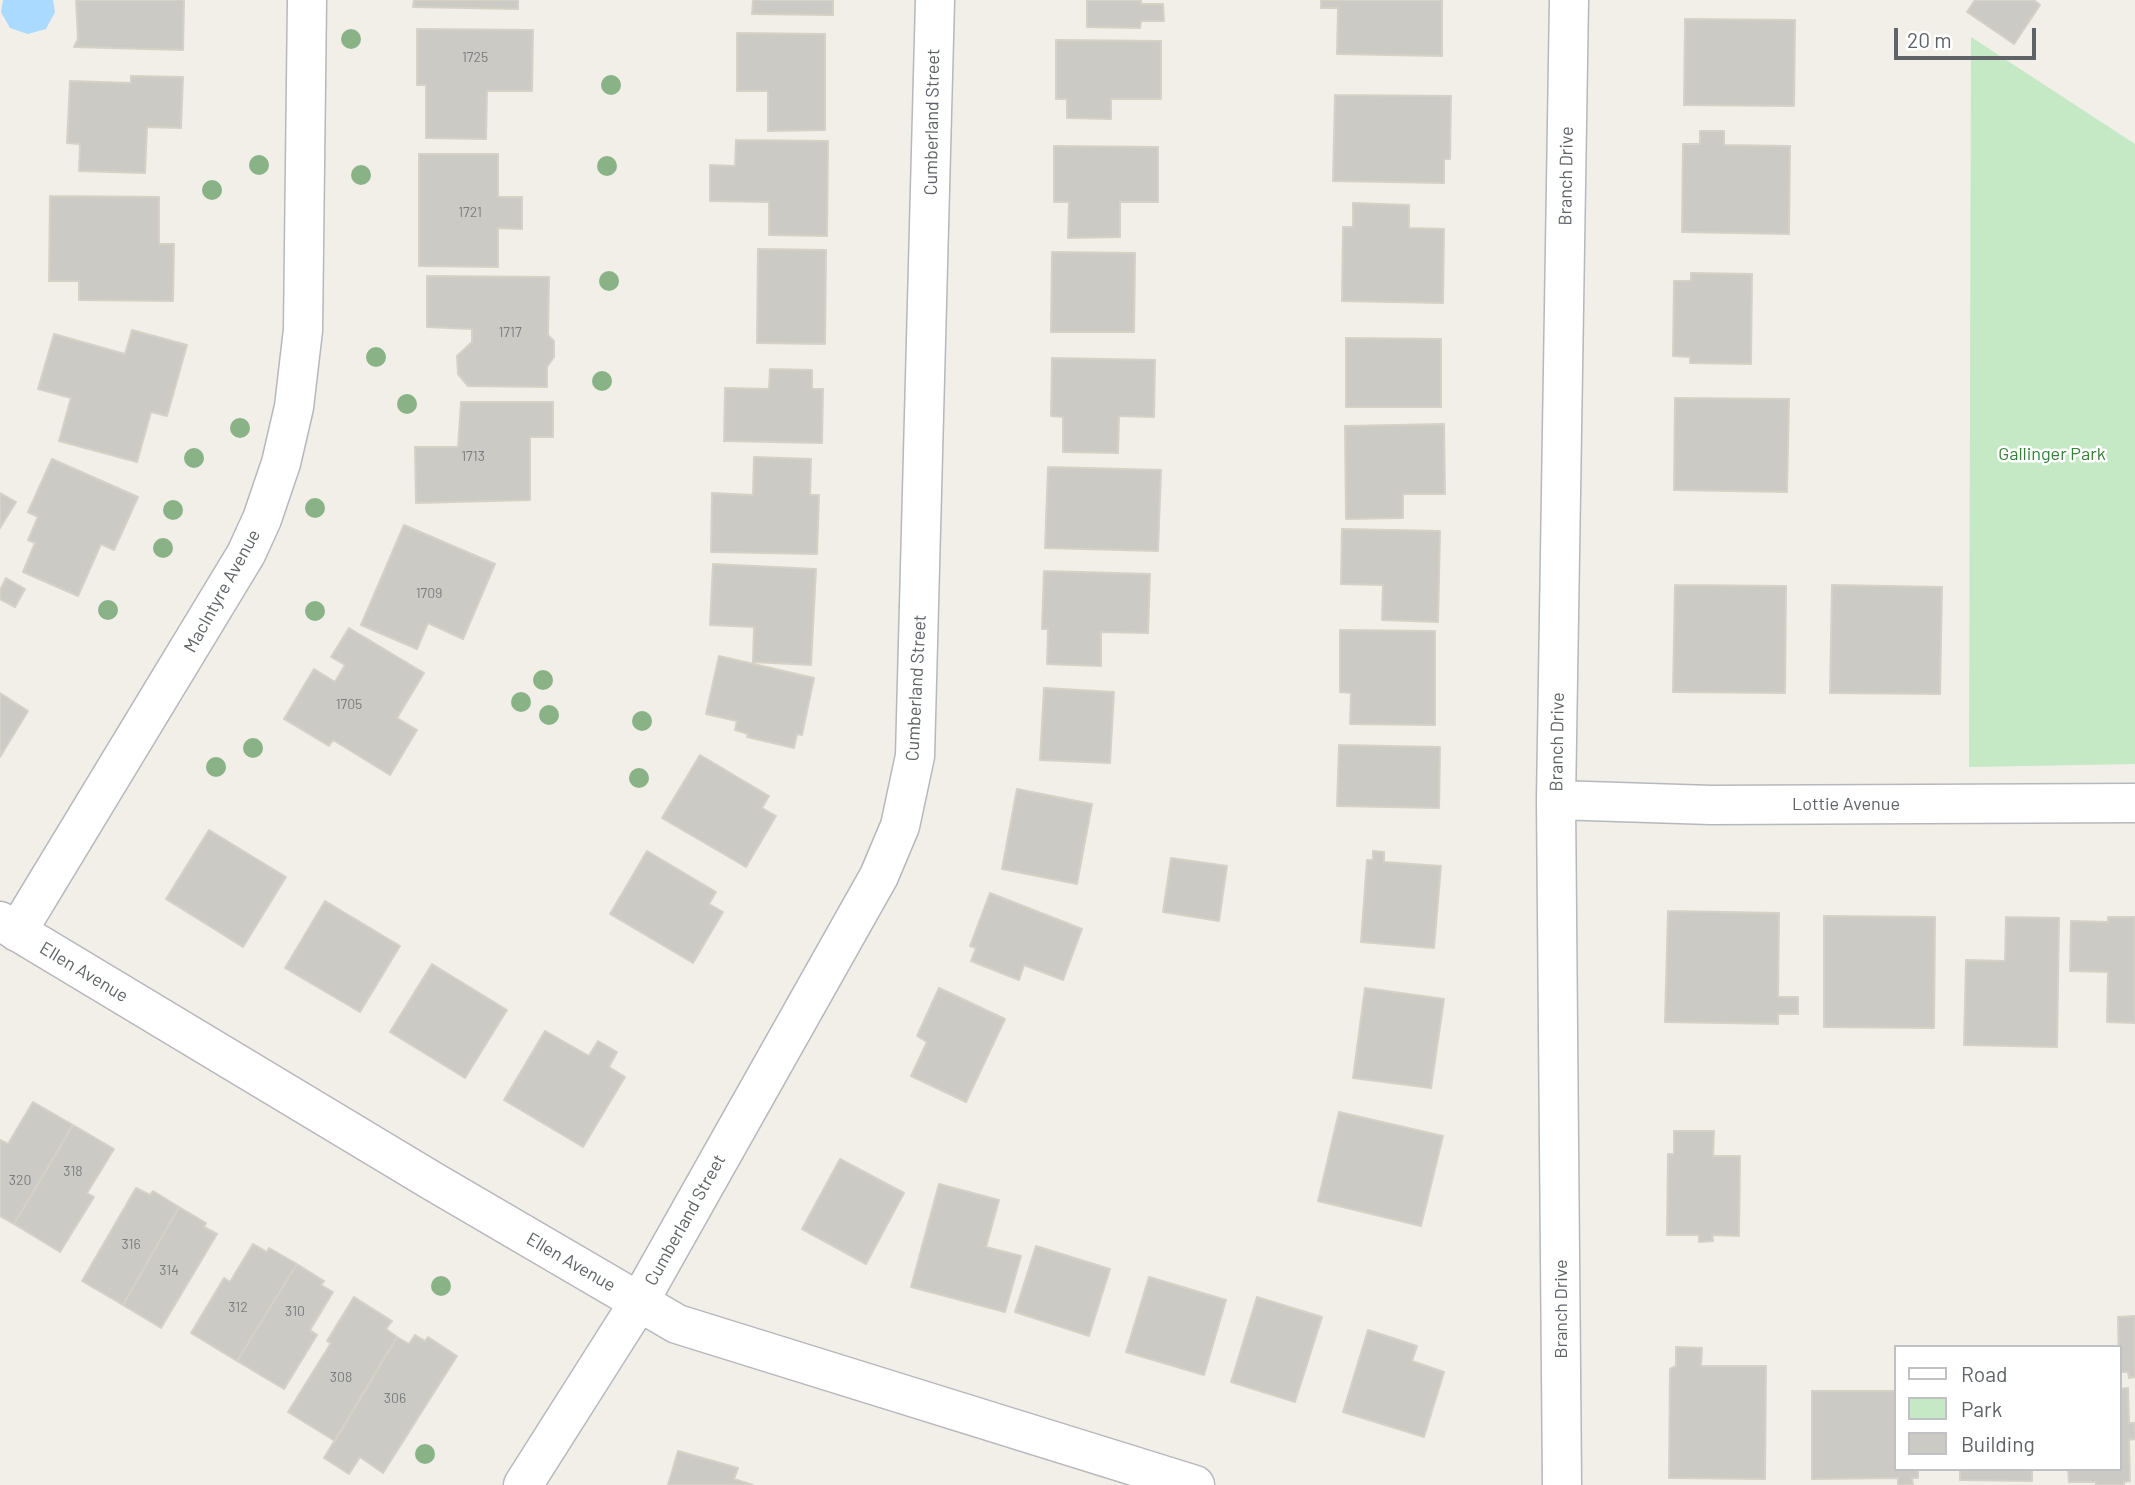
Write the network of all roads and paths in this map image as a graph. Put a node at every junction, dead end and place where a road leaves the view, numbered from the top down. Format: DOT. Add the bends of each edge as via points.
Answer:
graph roads {
  1 [pos="307,0"];
  2 [pos="935,0"];
  3 [pos="1569,0"];
  4 [pos="1556,800"];
  5 [pos="2135,803"];
  6 [pos="8,927"];
  7 [pos="639,1302"];
  8 [pos="523,1485"];
  9 [pos="1195,1485"];
  10 [pos="1562,1485"];
  1 -- 6 [label="street, MacIntyre Avenue" via="303,330 294,407 281,463 246,554"];
  2 -- 7 [label="street, Cumberland Street" via="915,756 900,826 879,876"];
  3 -- 4 [label="street, Branch Drive"];
  4 -- 5 [label="street, Lottie Avenue"];
  4 -- 10 [label="street, Branch Drive"];
  6 -- 7 [label="street, Ellen Avenue"];
  7 -- 8 [label="street, Cumberland Street"];
  7 -- 9 [label="street, Ellen Avenue" via="677,1324"];
}
